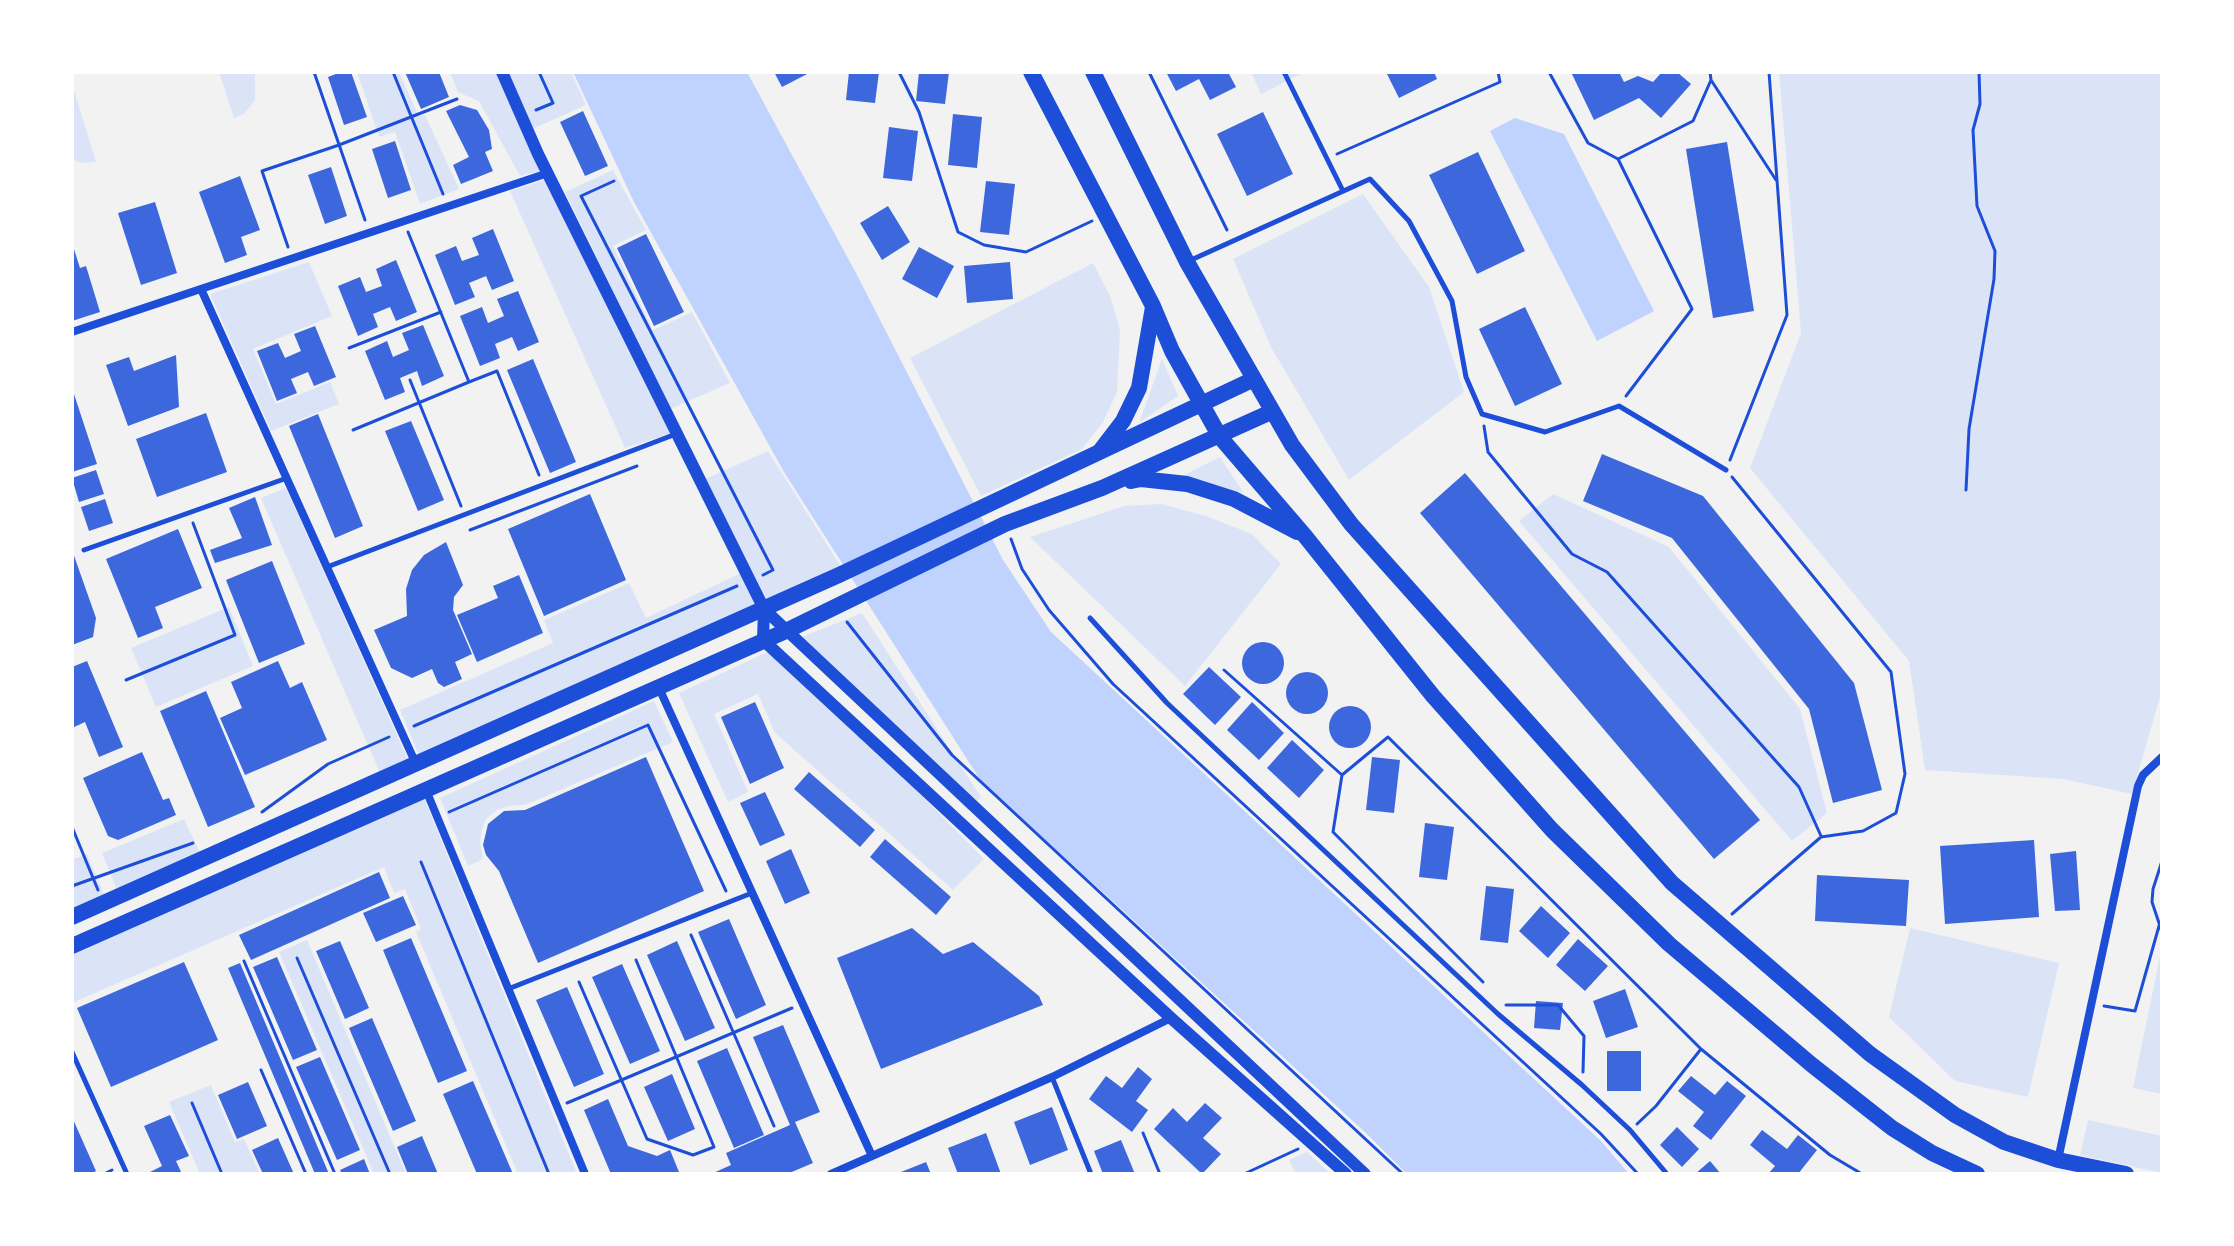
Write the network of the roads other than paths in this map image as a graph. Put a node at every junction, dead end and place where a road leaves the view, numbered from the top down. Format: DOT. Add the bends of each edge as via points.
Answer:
graph roads {
  1 [pos="502,72"];
  2 [pos="1031,72"];
  3 [pos="1093,72"];
  4 [pos="1284,72"];
  5 [pos="548,173"];
  6 [pos="1343,191"];
  7 [pos="1187,262"];
  8 [pos="201,289"];
  9 [pos="1153,306"];
  10 [pos="72,332"];
  11 [pos="1252,380"];
  12 [pos="1200,404"];
  13 [pos="1271,412"];
  14 [pos="677,434"];
  15 [pos="1220,437"];
  16 [pos="1097,455"];
  17 [pos="1726,470"];
  18 [pos="287,478"];
  19 [pos="1102,488"];
  20 [pos="1305,536"];
  21 [pos="84,550"];
  22 [pos="327,567"];
  23 [pos="764,609"];
  24 [pos="1090,618"];
  25 [pos="786,631"];
  26 [pos="763,640"];
  27 [pos="659,687"];
  28 [pos="2162,757"];
  29 [pos="416,764"];
  30 [pos="426,790"];
  31 [pos="753,893"];
  32 [pos="72,917"];
  33 [pos="72,946"];
  34 [pos="508,989"];
  35 [pos="1171,1018"];
  36 [pos="72,1052"];
  37 [pos="1052,1077"];
  38 [pos="872,1156"];
  39 [pos="2058,1160"];
  40 [pos="127,1174"];
  41 [pos="585,1174"];
  42 [pos="831,1174"];
  43 [pos="1091,1174"];
  44 [pos="1346,1174"];
  45 [pos="1365,1174"];
  46 [pos="1667,1174"];
  47 [pos="1977,1174"];
  48 [pos="2126,1174"];
  1 -- 5 [label="street"];
  2 -- 9 [label="main road"];
  3 -- 7 [label="main road"];
  4 -- 6 [label="lane"];
  5 -- 8 [label="street"];
  5 -- 14 [label="street"];
  6 -- 7 [label="lane"];
  6 -- 17 [label="lane" via="1370,179 1409,221 1452,301 1466,377 1482,414 1545,432 1619,406"];
  7 -- 11 [label="main road"];
  8 -- 10 [label="street"];
  8 -- 18 [label="street"];
  9 -- 12 [label="main road"];
  9 -- 16 [label="main road" via="1139,388"];
  11 -- 12 [label="main road"];
  11 -- 13 [label="main road"];
  12 -- 15 [label="main road"];
  12 -- 16 [label="main road"];
  13 -- 15 [label="main road"];
  13 -- 39 [label="main road" via="1351,524 1672,883 1870,1054 1955,1115 2004,1142"];
  14 -- 22 [label="lane"];
  14 -- 23 [label="street"];
  15 -- 19 [label="main road"];
  15 -- 20 [label="main road"];
  16 -- 23 [label="main road"];
  18 -- 21 [label="lane"];
  18 -- 22 [label="street"];
  19 -- 20 [label="main road" via="1141,479 1187,484 1234,499"];
  19 -- 25 [label="main road" via="999,528"];
  20 -- 47 [label="main road" via="1433,696 1552,830 1669,944 1892,1128"];
  22 -- 29 [label="street"];
  23 -- 25 [label="street"];
  23 -- 26 [label="street"];
  23 -- 29 [label="main road"];
  24 -- 46 [label="lane" via="1167,703 1498,1014 1630,1130"];
  25 -- 26 [label="main road"];
  25 -- 45 [label="street"];
  26 -- 27 [label="main road"];
  26 -- 35 [label="street"];
  27 -- 30 [label="main road"];
  27 -- 31 [label="street"];
  28 -- 39 [label="street" via="2138,786"];
  29 -- 32 [label="main road"];
  30 -- 33 [label="main road"];
  30 -- 34 [label="street"];
  31 -- 34 [label="lane"];
  31 -- 38 [label="street"];
  34 -- 41 [label="street"];
  35 -- 37 [label="street"];
  35 -- 44 [label="street"];
  36 -- 40 [label="lane"];
  37 -- 38 [label="street"];
  37 -- 43 [label="lane"];
  38 -- 42 [label="street"];
  39 -- 48 [label="main road"];
}
